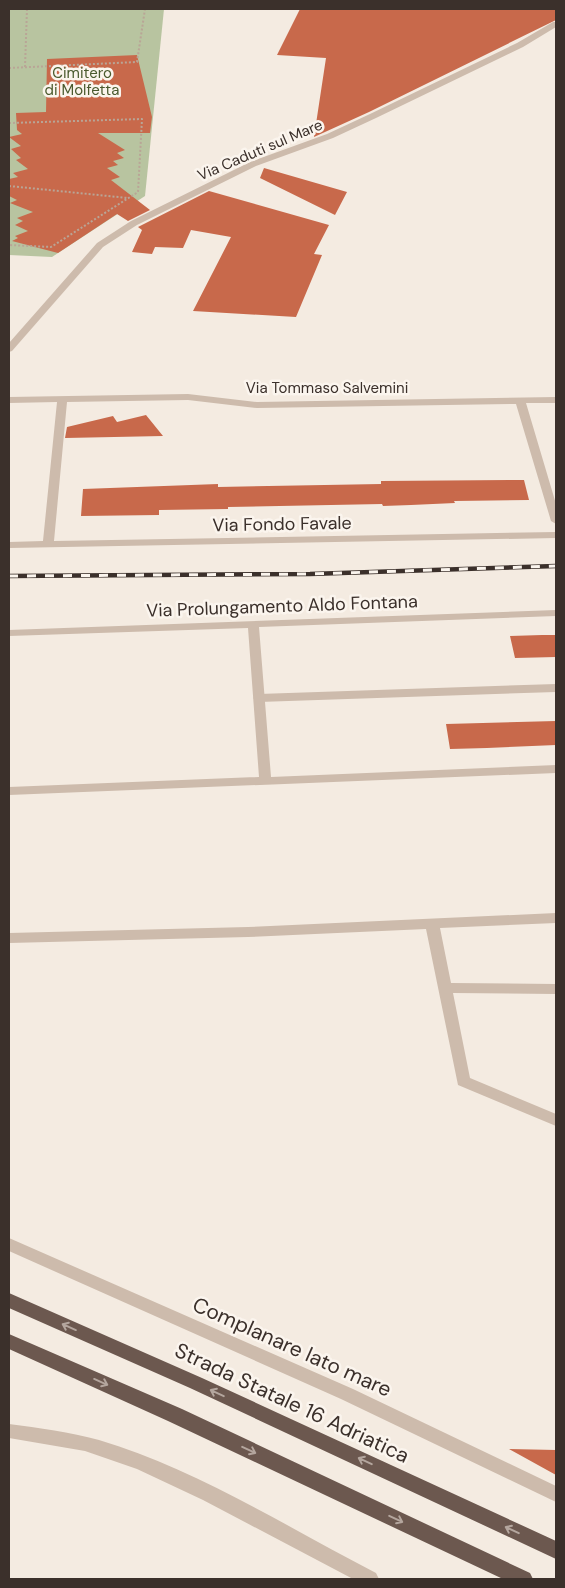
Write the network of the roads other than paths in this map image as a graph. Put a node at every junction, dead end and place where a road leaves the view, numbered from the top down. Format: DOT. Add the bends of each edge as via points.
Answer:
graph roads {
  1 [pos="556,24"];
  2 [pos="9,349"];
  3 [pos="62,399"];
  4 [pos="9,400"];
  5 [pos="556,400"];
  6 [pos="520,401"];
  7 [pos="556,521"];
  8 [pos="556,535"];
  9 [pos="9,545"];
  10 [pos="48,545"];
  11 [pos="556,613"];
  12 [pos="253,625"];
  13 [pos="9,633"];
  14 [pos="556,688"];
  15 [pos="259,698"];
  16 [pos="556,768"];
  17 [pos="266,780"];
  18 [pos="9,791"];
  19 [pos="556,918"];
  20 [pos="432,924"];
  21 [pos="9,938"];
  22 [pos="444,988"];
  23 [pos="556,989"];
  24 [pos="556,1120"];
  25 [pos="9,1244"];
  26 [pos="9,1300"];
  27 [pos="9,1341"];
  28 [pos="9,1431"];
  29 [pos="556,1494"];
  30 [pos="556,1550"];
  31 [pos="370,1579"];
  32 [pos="524,1579"];
  1 -- 2 [label="street, Via Caduti sul Mare" via="520,45 373,116 330,136 253,164 134,224 100,246"];
  3 -- 4 [label="street, Via Tommaso Salvemini"];
  3 -- 6 [label="street, Via Tommaso Salvemini" via="188,398 257,405"];
  3 -- 10 [label="street"];
  5 -- 6 [label="street, Via Tommaso Salvemini"];
  6 -- 7 [label="street"];
  8 -- 10 [label="street, Via Fondo Favale"];
  9 -- 10 [label="street, Via Fondo Favale"];
  11 -- 12 [label="street, Via Prolungamento Aldo Fontana"];
  12 -- 13 [label="street, Via Prolungamento Aldo Fontana"];
  12 -- 15 [label="street"];
  14 -- 15 [label="street"];
  15 -- 17 [label="street"];
  16 -- 17 [label="street"];
  17 -- 18 [label="street"];
  19 -- 20 [label="street"];
  20 -- 21 [label="street"];
  20 -- 22 [label="street"];
  22 -- 23 [label="street"];
  22 -- 24 [label="street" via="463,1081"];
  25 -- 29 [label="street, Complanare lato mare" via="347,1394"];
  30 -- 26 [label="highway, Strada Statale 16 Adriatica, one-way"];
  27 -- 32 [label="highway, one-way" via="184,1419"];
  28 -- 31 [label="street" via="108,1450 185,1482"];
}
